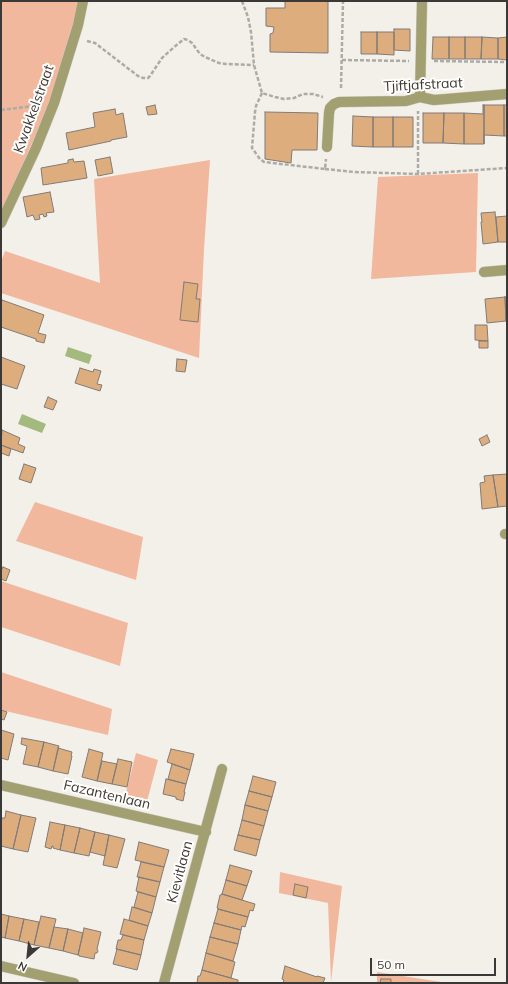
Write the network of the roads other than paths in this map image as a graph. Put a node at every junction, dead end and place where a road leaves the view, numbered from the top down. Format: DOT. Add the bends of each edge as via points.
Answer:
graph roads {
  1 [pos="84,1"];
  2 [pos="422,1"];
  3 [pos="507,94"];
  4 [pos="420,97"];
  5 [pos="327,147"];
  6 [pos="1,223"];
  7 [pos="507,270"];
  8 [pos="484,272"];
  9 [pos="222,769"];
  10 [pos="1,784"];
  11 [pos="206,832"];
  12 [pos="1,966"];
  13 [pos="74,983"];
  14 [pos="164,983"];
  1 -- 6 [label="street, Kwakkelstraat" via="54,103"];
  2 -- 4 [label="street"];
  3 -- 4 [label="street, Tjiftjafstraat" via="434,100"];
  4 -- 5 [label="street, Tjiftjafstraat" via="406,102 341,101 334,104 329,113"];
  7 -- 8 [label="street"];
  9 -- 11 [label="street, Kievitlaan"];
  10 -- 11 [label="street, Fazantenlaan"];
  11 -- 14 [label="street, Kievitlaan"];
  12 -- 13 [label="street"];
}
